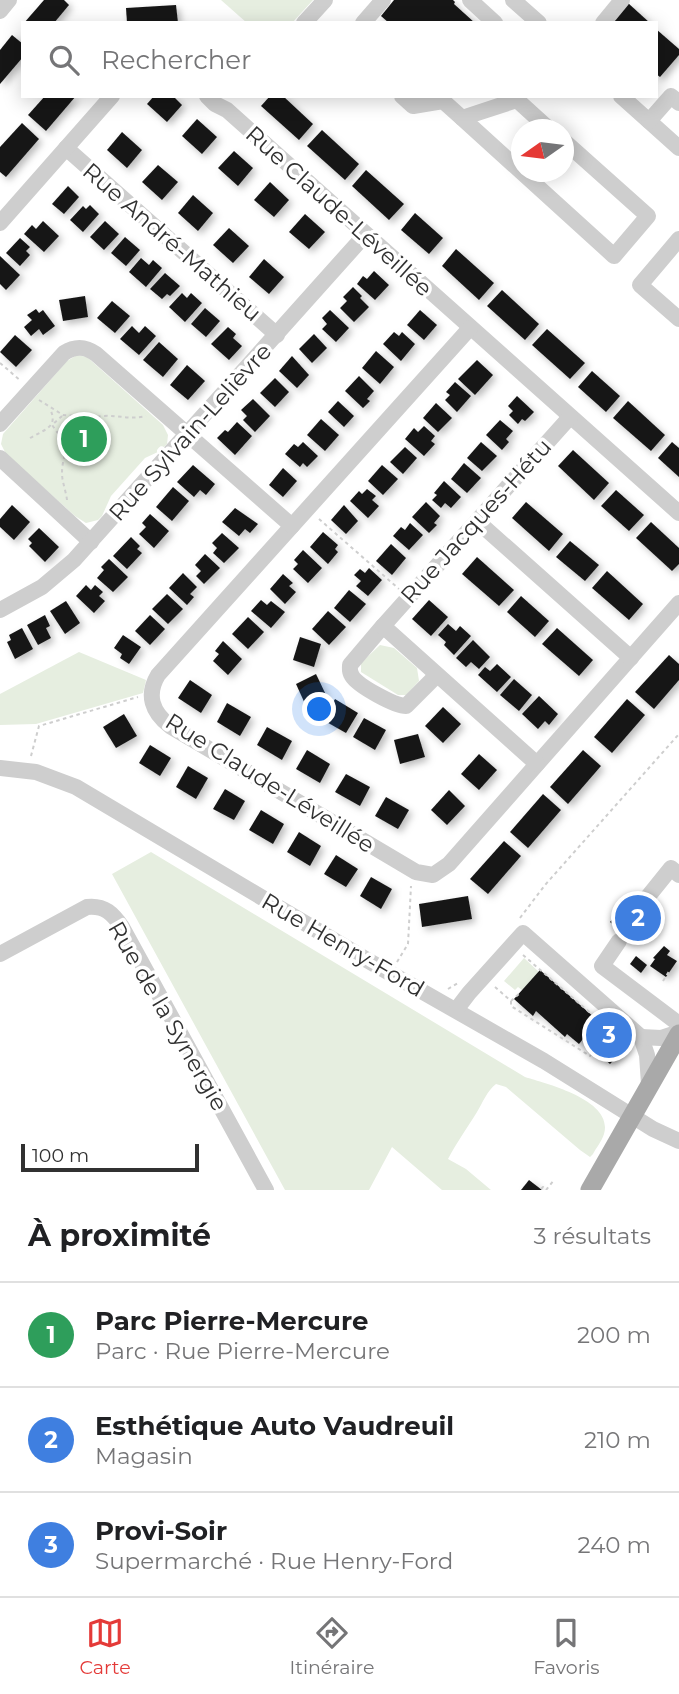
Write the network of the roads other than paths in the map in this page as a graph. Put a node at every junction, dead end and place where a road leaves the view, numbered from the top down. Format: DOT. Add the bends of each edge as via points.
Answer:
graph roads {
  1 [pos="9,0"];
  2 [pos="325,0"];
  3 [pos="383,0"];
  4 [pos="470,0"];
  5 [pos="513,0"];
  6 [pos="622,0"];
  7 [pos="0,11"];
  8 [pos="306,21"];
  9 [pos="365,21"];
  10 [pos="493,21"];
  11 [pos="537,21"];
  12 [pos="605,21"];
  13 [pos="676,95"];
  14 [pos="110,98"];
  15 [pos="209,98"];
  16 [pos="236,98"];
  17 [pos="404,98"];
  18 [pos="628,98"];
  19 [pos="227,110"];
  20 [pos="462,118"];
  21 [pos="538,119"];
  22 [pos="649,121"];
  23 [pos="66,148"];
  24 [pos="679,148"];
  25 [pos="574,150"];
  26 [pos="511,162"];
  27 [pos="532,182"];
  28 [pos="0,223"];
  29 [pos="365,235"];
  30 [pos="679,239"];
  31 [pos="679,319"];
  32 [pos="470,328"];
  33 [pos="277,335"];
  34 [pos="570,417"];
  35 [pos="0,424"];
  36 [pos="187,435"];
  37 [pos="0,458"];
  38 [pos="679,513"];
  39 [pos="477,520"];
  40 [pos="292,526"];
  41 [pos="91,541"];
  42 [pos="679,603"];
  43 [pos="0,610"];
  44 [pos="383,626"];
  45 [pos="631,658"];
  46 [pos="437,675"];
  47 [pos="537,764"];
  48 [pos="0,768"];
  49 [pos="679,874"];
  50 [pos="642,904"];
  51 [pos="619,941"];
  52 [pos="0,954"];
  53 [pos="456,1010"];
  54 [pos="679,1024"];
  55 [pos="679,1033"];
  56 [pos="640,1037"];
  57 [pos="649,1084"];
  58 [pos="632,1116"];
  59 [pos="679,1141"];
  60 [pos="266,1190"];
  61 [pos="590,1190"];
  1 -- 7 [label="street"];
  2 -- 8 [label="street"];
  3 -- 9 [label="street"];
  4 -- 10 [label="street"];
  5 -- 11 [label="street"];
  6 -- 12 [label="street"];
  13 -- 22 [label="street"];
  14 -- 23 [label="street"];
  15 -- 19 [label="street, Rue Claude-Léveillée"];
  16 -- 19 [label="street"];
  17 -- 20 [label="street" via="413,106 443,102"];
  18 -- 22 [label="street"];
  19 -- 29 [label="street, Rue Claude-Léveillée"];
  20 -- 21 [label="street" via="517,100"];
  20 -- 26 [label="street"];
  22 -- 24 [label="street"];
  23 -- 28 [label="street"];
  23 -- 33 [label="street, Rue André-Mathieu"];
  25 -- 27 [label="street" via="648,216 614,256"];
  29 -- 32 [label="street, Rue Claude-Léveillée"];
  29 -- 33 [label="street, Rue Sylvain-Lelièvre"];
  30 -- 31 [label="street" via="640,285"];
  32 -- 34 [label="street, Rue Claude-Léveillée"];
  32 -- 40 [label="street, Rue Claude-Léveillée"];
  33 -- 36 [label="street, Rue Sylvain-Lelièvre"];
  34 -- 38 [label="street, Rue Claude-Léveillée"];
  34 -- 39 [label="street, Rue Jacques-Hétu"];
  35 -- 36 [label="street" via="64,353 81,347 96,354"];
  36 -- 40 [label="street"];
  36 -- 41 [label="street, Rue Sylvain-Lelièvre"];
  37 -- 41 [label="street"];
  39 -- 44 [label="street, Rue Jacques-Hétu"];
  39 -- 45 [label="street"];
  40 -- 47 [label="street, Rue Claude-Léveillée" via="158,675 151,696 158,716 422,874 443,870"];
  41 -- 43 [label="street, Rue Sylvain-Lelièvre" via="68,567"];
  42 -- 45 [label="street, Rue Claude-Léveillée"];
  44 -- 46 [label="street"];
  44 -- 46 [label="street, Rue Jacques-Hétu" via="350,665 356,680 406,706"];
  45 -- 47 [label="street, Rue Claude-Léveillée"];
  46 -- 47 [label="street"];
  48 -- 53 [label="street, Rue Henry-Ford" via="36,772 76,787"];
  49 -- 50 [label="street" via="671,868"];
  51 -- 54 [label="street" via="602,966"];
  52 -- 60 [label="street, Rue de la Synergie" via="80,910 95,906 108,911 122,927"];
  53 -- 56 [label="street" via="523,933"];
  53 -- 58 [label="street, Rue Henry-Ford"];
  55 -- 56 [label="street"];
  55 -- 57 [label="main road"];
  56 -- 57 [label="street"];
  57 -- 58 [label="main road"];
  58 -- 59 [label="street, Rue Henry-Ford"];
  58 -- 61 [label="main road"];
}
